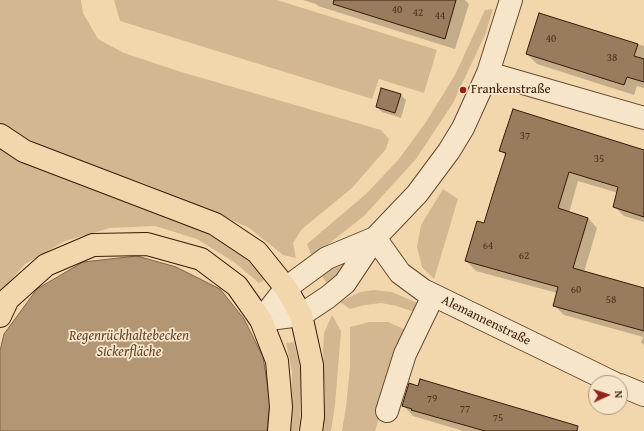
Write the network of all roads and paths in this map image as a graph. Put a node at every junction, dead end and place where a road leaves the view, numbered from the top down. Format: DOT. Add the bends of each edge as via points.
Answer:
graph roads {
  1 [pos="511,0"];
  2 [pos="488,73"];
  3 [pos="644,118"];
  4 [pos="0,135"];
  5 [pos="375,238"];
  6 [pos="286,288"];
  7 [pos="433,296"];
  8 [pos="301,315"];
  9 [pos="0,316"];
  10 [pos="261,320"];
  11 [pos="597,375"];
  12 [pos="628,388"];
  13 [pos="644,395"];
  14 [pos="387,412"];
  15 [pos="279,431"];
  16 [pos="311,431"];
  1 -- 2 [label="street"];
  2 -- 3 [label="street"];
  2 -- 5 [label="street" via="463,128 449,151 417,194"];
  4 -- 6 [label="main road" via="24,151 215,224 257,252"];
  5 -- 6 [label="street" via="327,258"];
  5 -- 7 [label="street, Alemannenstraße" via="400,273"];
  5 -- 8 [label="street" via="345,283"];
  6 -- 8 [label="main road"];
  6 -- 10 [label="street"];
  7 -- 11 [label="street, Alemannenstraße"];
  7 -- 14 [label="street" via="405,354"];
  8 -- 10 [label="street"];
  8 -- 16 [label="main road" via="312,365"];
  9 -- 10 [label="main road" via="8,299 46,265 93,245 147,244 201,259 236,286"];
  10 -- 15 [label="main road" via="277,361 281,407"];
  12 -- 13 [label="street"];
}
